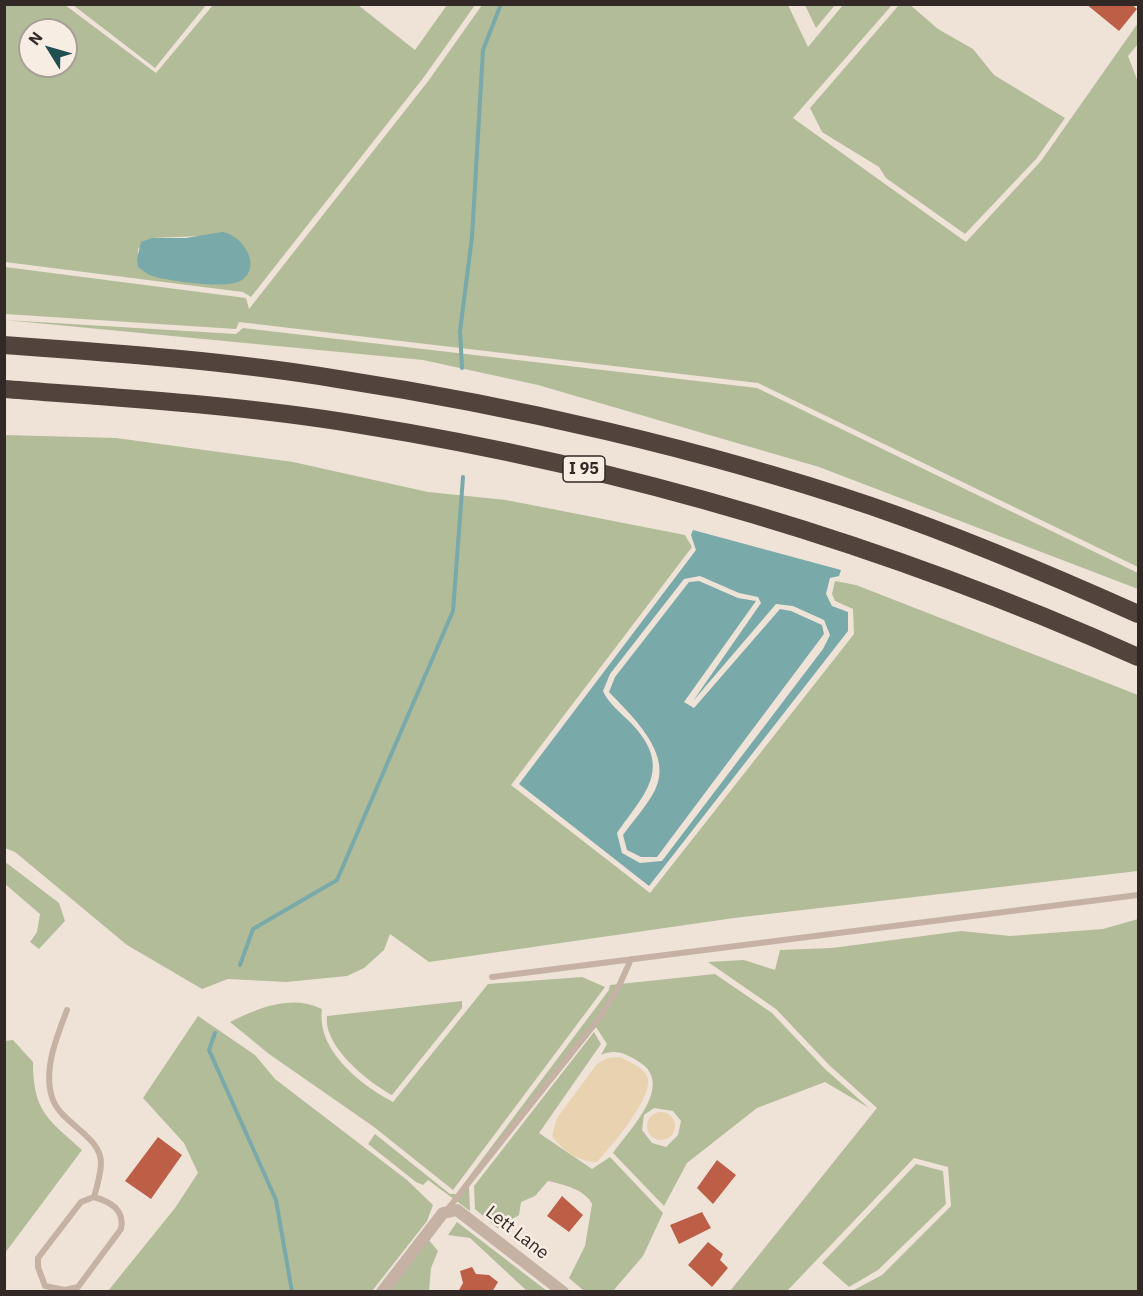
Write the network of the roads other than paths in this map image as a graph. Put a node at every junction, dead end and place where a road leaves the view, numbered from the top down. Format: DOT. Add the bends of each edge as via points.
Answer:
graph roads {
  1 [pos="4,345"];
  2 [pos="4,389"];
  3 [pos="1138,614"];
  4 [pos="1138,657"];
  5 [pos="1138,895"];
  6 [pos="632,959"];
  7 [pos="492,977"];
  8 [pos="67,1010"];
  9 [pos="94,1197"];
  10 [pos="447,1210"];
  11 [pos="43,1289"];
  12 [pos="382,1292"];
  13 [pos="563,1292"];
  1 -- 3 [label="highway, I 95" via="337,378 514,411 641,441 870,506"];
  2 -- 4 [label="highway, I 95" via="266,411 557,462 750,513 929,571"];
  5 -- 6 [label="lane"];
  6 -- 7 [label="lane"];
  6 -- 10 [label="lane" via="600,1017"];
  8 -- 9 [label="lane" via="55,1042 52,1097 56,1107 100,1157"];
  9 -- 11 [label="lane" via="81,1202 38,1258"];
  9 -- 11 [label="lane" via="117,1209 123,1220 121,1229 78,1287"];
  10 -- 12 [label="street"];
  10 -- 13 [label="street, Lett Lane" via="457,1210"];
}
